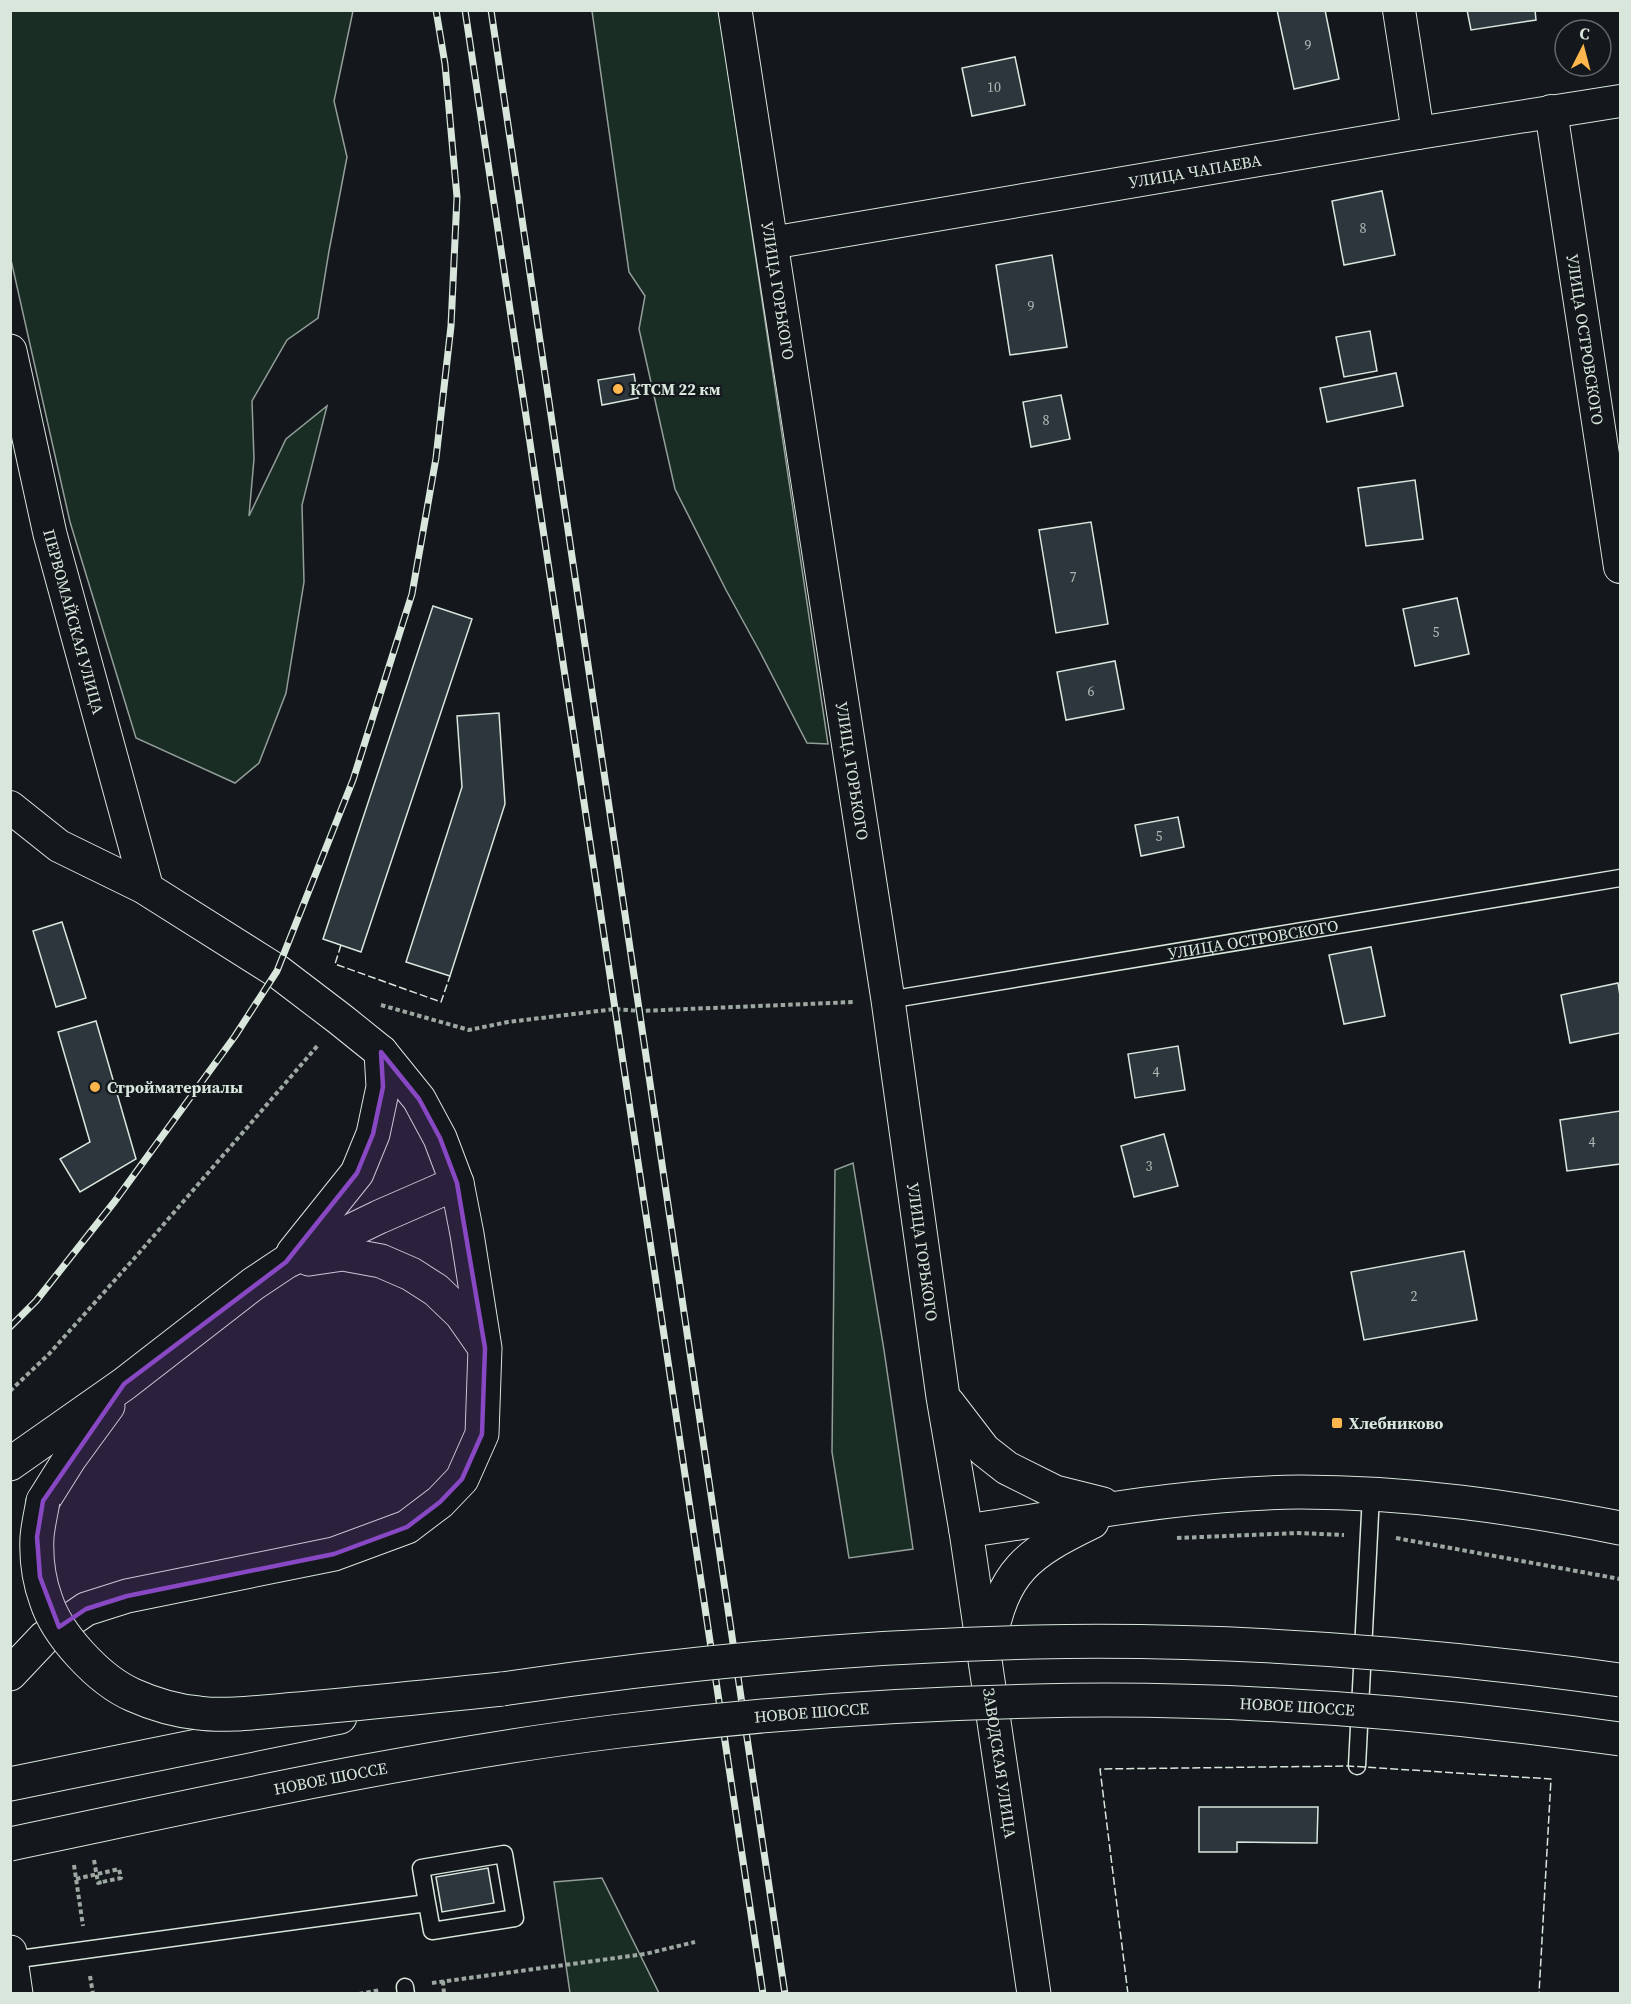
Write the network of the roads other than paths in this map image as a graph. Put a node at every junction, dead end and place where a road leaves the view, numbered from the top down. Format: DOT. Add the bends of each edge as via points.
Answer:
graph roads {
  1 [pos="735,10"];
  2 [pos="1399,10"];
  3 [pos="1620,101"];
  4 [pos="1551,111"];
  5 [pos="1418,133"];
  6 [pos="771,243"];
  7 [pos="10,351"];
  8 [pos="1617,521"];
  9 [pos="1620,567"];
  10 [pos="10,807"];
  11 [pos="1620,878"];
  12 [pos="147,890"];
  13 [pos="888,1000"];
  14 [pos="381,1052"];
  15 [pos="458,1183"];
  16 [pos="286,1262"];
  17 [pos="484,1348"];
  18 [pos="124,1384"];
  19 [pos="943,1397"];
  20 [pos="10,1464"];
  21 [pos="1371,1495"];
  22 [pos="1120,1508"];
  23 [pos="1620,1528"];
  24 [pos="966,1531"];
  25 [pos="985,1665"];
  26 [pos="10,1674"];
  27 [pos="1620,1680"];
  28 [pos="502,1689"];
  29 [pos="1620,1739"];
  30 [pos="1357,1766"];
  31 [pos="10,1784"];
  32 [pos="10,1844"];
  33 [pos="427,1903"];
  34 [pos="11,1956"];
  35 [pos="16,1994"];
  36 [pos="1034,1994"];
  1 -- 6 [label="street, УЛИЦА ГОРЬКОГО"];
  2 -- 5 [label="street"];
  3 -- 4 [label="street, УЛИЦА ЧАПАЕВА"];
  4 -- 5 [label="street, УЛИЦА ЧАПАЕВА"];
  4 -- 8 [label="street, УЛИЦА ОСТРОВСКОГО"];
  5 -- 6 [label="street, УЛИЦА ЧАПАЕВА"];
  6 -- 13 [label="street, УЛИЦА ГОРЬКОГО"];
  7 -- 12 [label="street, ПЕРВОМАЙСКАЯ УЛИЦА" via="50,534"];
  8 -- 9 [label="street, УЛИЦА ОСТРОВСКОГО"];
  10 -- 12 [label="street" via="58,846"];
  11 -- 13 [label="lane, УЛИЦА ОСТРОВСКОГО"];
  12 -- 14 [label="street" via="277,971"];
  13 -- 19 [label="street, УЛИЦА ГОРЬКОГО"];
  14 -- 15 [label="street" via="419,1099"];
  14 -- 16 [label="street" via="383,1087 373,1134 357,1173"];
  15 -- 16 [label="street"];
  15 -- 17 [label="street"];
  16 -- 17 [label="street" via="343,1254 381,1262 411,1274 436,1290 461,1314"];
  16 -- 18 [label="street"];
  17 -- 26 [label="street" via="482,1434 462,1479 407,1527 334,1554 127,1596 86,1609 44,1638"];
  18 -- 20 [label="street"];
  18 -- 28 [label="street, bridge" via="43,1501 37,1537 40,1577 46,1601 60,1629 83,1658 112,1682 132,1695 199,1714 250,1713"];
  19 -- 22 [label="street" via="984,1450 1007,1468 1055,1492"];
  19 -- 24 [label="street, УЛИЦА ГОРЬКОГО"];
  21 -- 22 [label="street" via="1300,1492"];
  21 -- 23 [label="street" via="1473,1502"];
  21 -- 30 [label="lane"];
  22 -- 24 [label="street"];
  22 -- 25 [label="street" via="1052,1541 1019,1569 1006,1587 994,1618"];
  24 -- 25 [label="street, ЗАВОДСКАЯ УЛИЦА"];
  25 -- 36 [label="street, ЗАВОДСКАЯ УЛИЦА"];
  27 -- 28 [label="street, bridge" via="1357,1651 1197,1643 1036,1642 729,1660"];
  28 -- 31 [label="street, bridge"];
  29 -- 32 [label="street, НОВОЕ ШОССЕ, bridge" via="1353,1709 1195,1702 1037,1700 878,1707 723,1719 511,1746"];
  33 -- 33 [label="lane" via="422,1868 504,1854 515,1917 432,1931"];
  33 -- 34 [label="lane"];
  34 -- 35 [label="street"];
}
